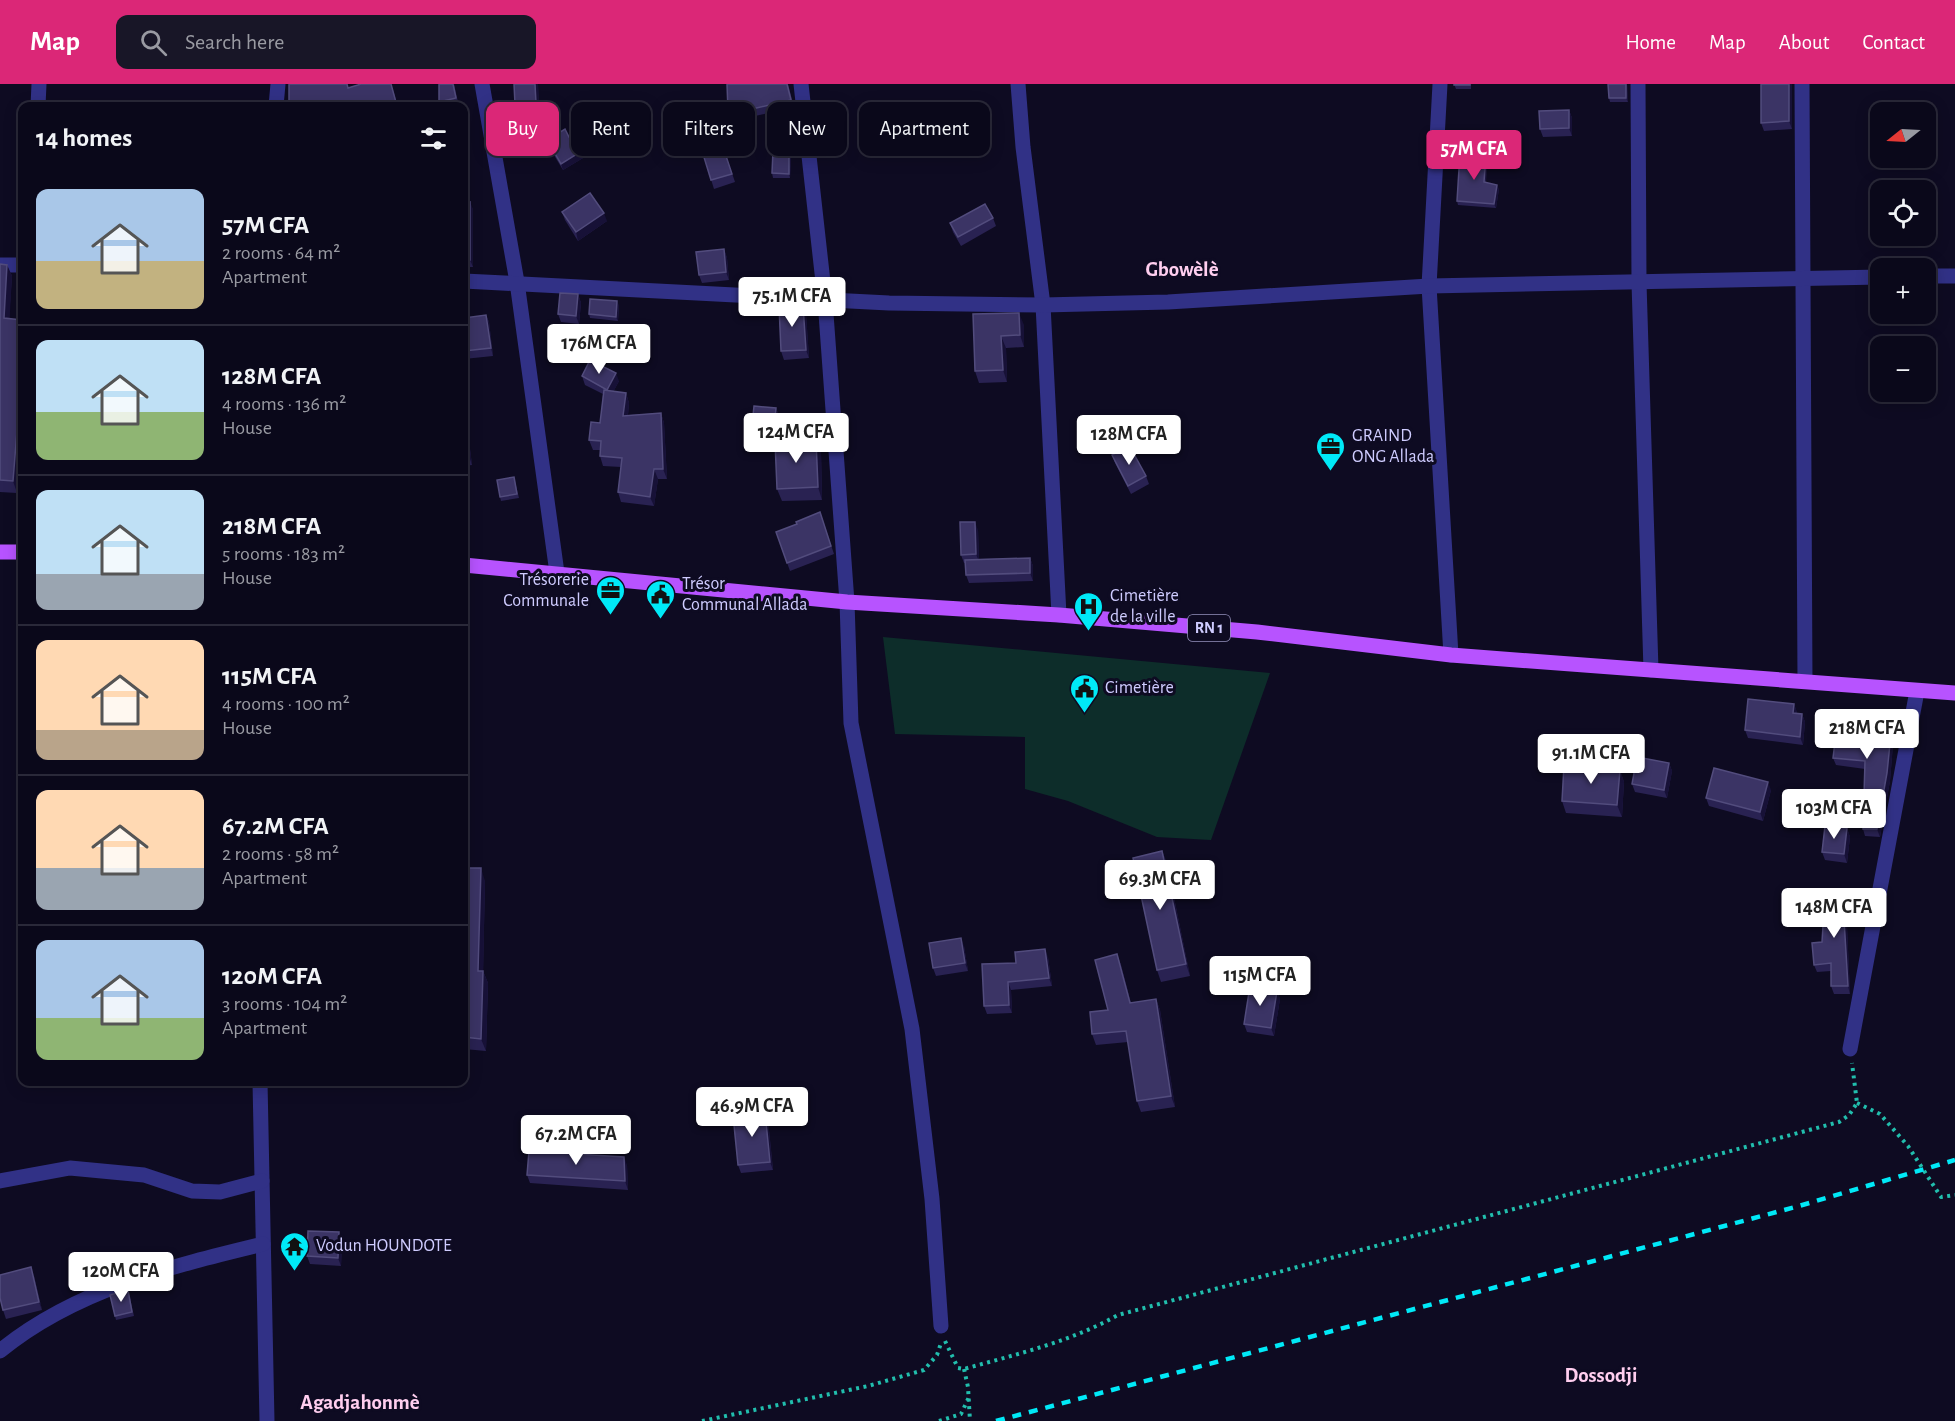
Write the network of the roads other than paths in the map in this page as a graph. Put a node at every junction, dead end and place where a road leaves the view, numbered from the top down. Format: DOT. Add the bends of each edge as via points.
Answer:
graph roads {
  1 [pos="39,84"];
  2 [pos="278,84"];
  3 [pos="482,84"];
  4 [pos="801,84"];
  5 [pos="1018,84"];
  6 [pos="1440,84"];
  7 [pos="1638,84"];
  8 [pos="1802,84"];
  9 [pos="38,102"];
  10 [pos="276,102"];
  11 [pos="0,265"];
  12 [pos="18,265"];
  13 [pos="1936,276"];
  14 [pos="1955,276"];
  15 [pos="1870,277"];
  16 [pos="1802,279"];
  17 [pos="468,281"];
  18 [pos="517,282"];
  19 [pos="1639,283"];
  20 [pos="1429,286"];
  21 [pos="825,300"];
  22 [pos="1043,305"];
  23 [pos="0,552"];
  24 [pos="18,552"];
  25 [pos="468,565"];
  26 [pos="557,573"];
  27 [pos="847,602"];
  28 [pos="1059,615"];
  29 [pos="1450,655"];
  30 [pos="1650,670"];
  31 [pos="1805,681"];
  32 [pos="1917,691"];
  33 [pos="1955,693"];
  34 [pos="1850,1049"];
  35 [pos="260,1086"];
  36 [pos="0,1181"];
  37 [pos="262,1181"];
  38 [pos="263,1244"];
  39 [pos="941,1326"];
  40 [pos="0,1351"];
  41 [pos="267,1421"];
  1 -- 9 [label="street"];
  2 -- 10 [label="street"];
  3 -- 18 [label="street"];
  4 -- 21 [label="street"];
  5 -- 22 [label="street"];
  6 -- 20 [label="street"];
  7 -- 19 [label="street"];
  8 -- 16 [label="street"];
  11 -- 12 [label="street"];
  13 -- 14 [label="street"];
  15 -- 16 [label="street"];
  16 -- 19 [label="street"];
  16 -- 31 [label="street"];
  17 -- 18 [label="street"];
  18 -- 21 [label="street"];
  18 -- 26 [label="street"];
  19 -- 20 [label="street"];
  19 -- 30 [label="street"];
  20 -- 22 [label="street" via="1168,303"];
  20 -- 29 [label="street"];
  21 -- 22 [label="street"];
  21 -- 27 [label="street"];
  22 -- 28 [label="street"];
  23 -- 24 [label="main road"];
  25 -- 26 [label="main road, RN 1"];
  26 -- 27 [label="main road, RN 1"];
  27 -- 28 [label="main road, RN 1"];
  27 -- 39 [label="street" via="851,723 912,1029 932,1199"];
  28 -- 29 [label="main road, RN 1" via="1257,632"];
  29 -- 30 [label="main road, RN 1"];
  30 -- 31 [label="main road, RN 1"];
  31 -- 32 [label="main road, RN 1"];
  32 -- 33 [label="main road, RN 1"];
  32 -- 34 [label="street"];
  35 -- 37 [label="street"];
  36 -- 37 [label="street" via="70,1168 144,1175 192,1191 220,1192"];
  37 -- 38 [label="street"];
  38 -- 40 [label="street" via="173,1265 115,1287 23,1332"];
  38 -- 41 [label="street"];
}
